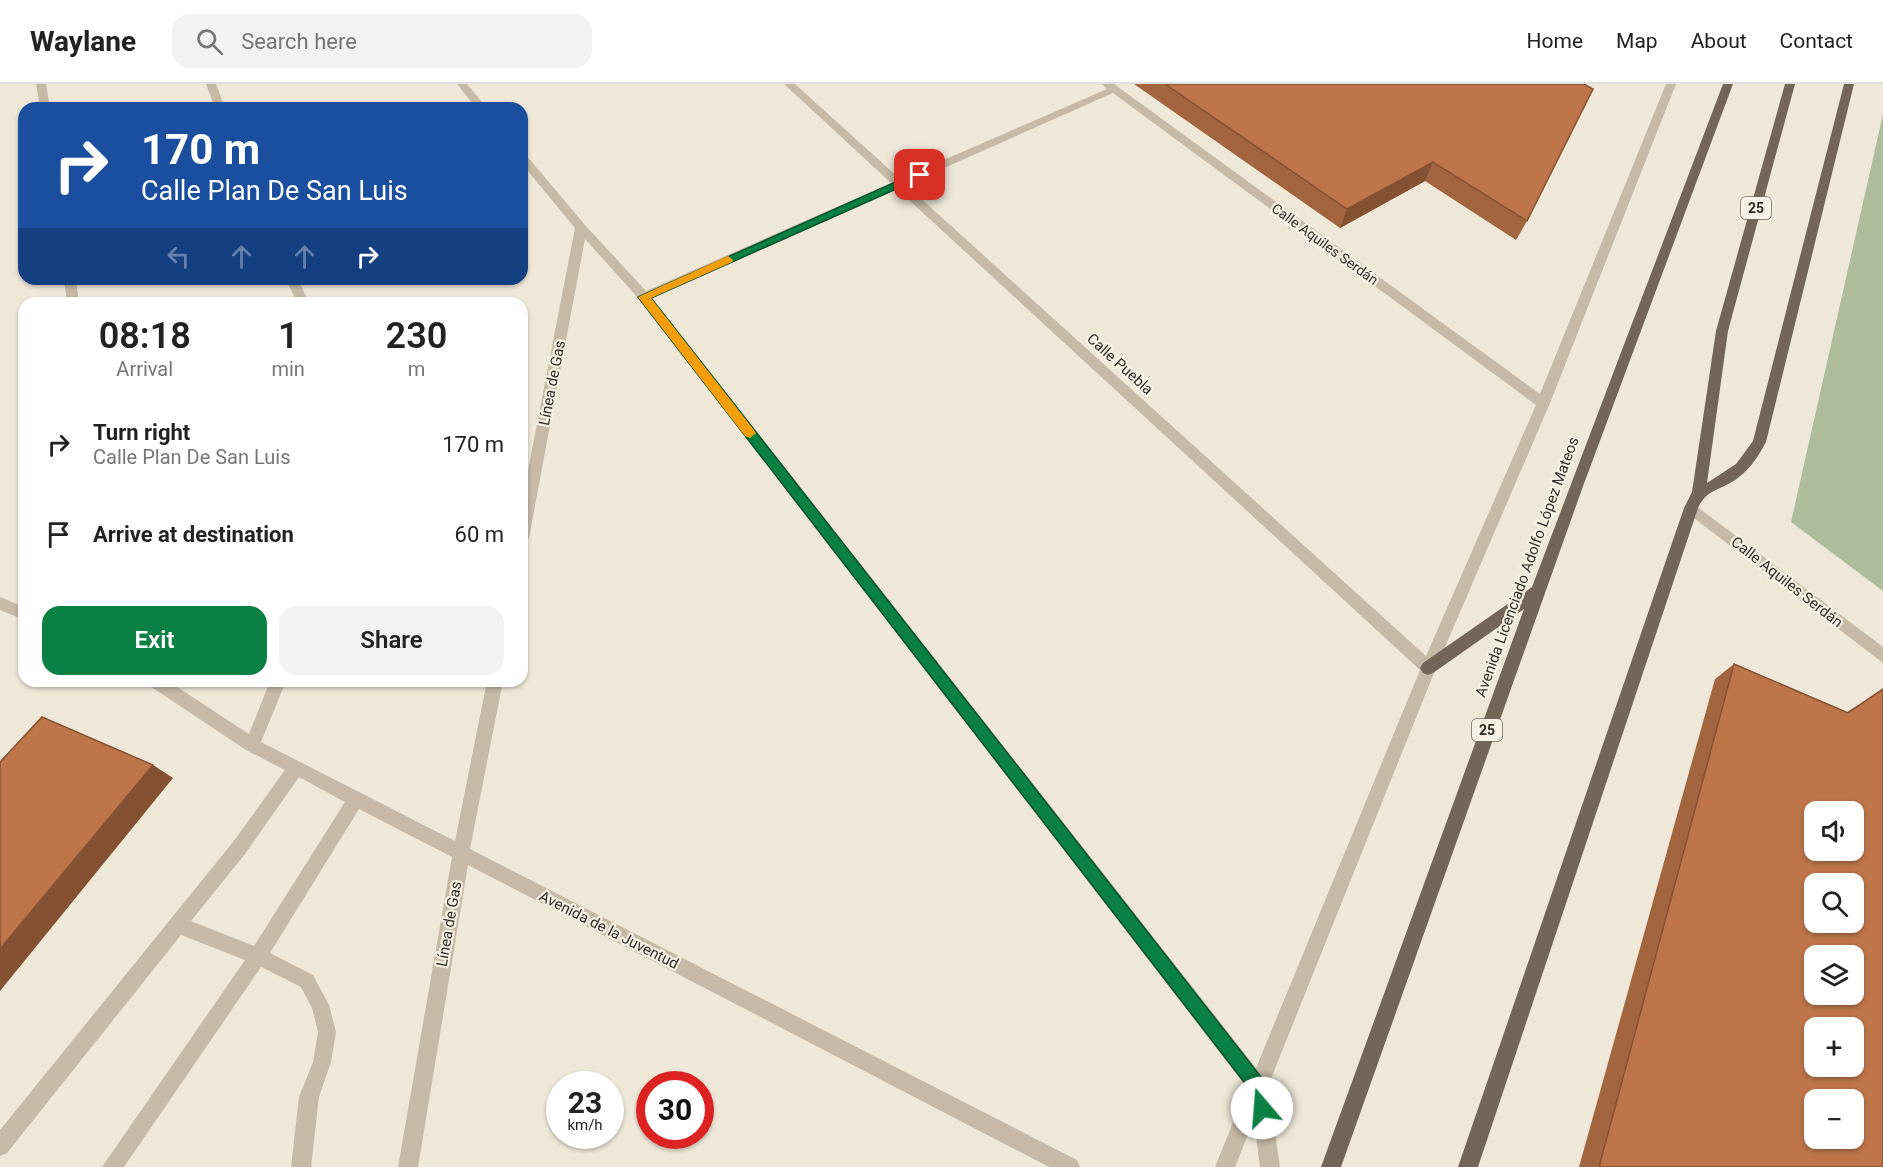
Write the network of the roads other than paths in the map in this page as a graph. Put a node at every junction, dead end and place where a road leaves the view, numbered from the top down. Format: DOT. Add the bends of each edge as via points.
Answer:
graph roads {
  1 [pos="41,84"];
  2 [pos="211,84"];
  3 [pos="462,84"];
  4 [pos="789,84"];
  5 [pos="1671,84"];
  6 [pos="1728,84"];
  7 [pos="1791,84"];
  8 [pos="1849,84"];
  9 [pos="1111,86"];
  10 [pos="44,102"];
  11 [pos="218,102"];
  12 [pos="477,102"];
  13 [pos="528,164"];
  14 [pos="898,184"];
  15 [pos="581,228"];
  16 [pos="644,297"];
  17 [pos="1543,404"];
  18 [pos="1699,492"];
  19 [pos="528,506"];
  20 [pos="1691,508"];
  21 [pos="1536,592"];
  22 [pos="0,603"];
  23 [pos="18,611"];
  24 [pos="1883,656"];
  25 [pos="1428,668"];
  26 [pos="164,687"];
  27 [pos="276,687"];
  28 [pos="494,687"];
  29 [pos="252,745"];
  30 [pos="296,768"];
  31 [pos="357,798"];
  32 [pos="461,854"];
  33 [pos="178,925"];
  34 [pos="258,956"];
  35 [pos="1259,1088"];
  36 [pos="0,1146"];
  37 [pos="112,1167"];
  38 [pos="301,1167"];
  39 [pos="408,1167"];
  40 [pos="1070,1167"];
  41 [pos="1225,1167"];
  42 [pos="1270,1167"];
  43 [pos="1331,1167"];
  44 [pos="1468,1167"];
  1 -- 10 [label="street"];
  2 -- 11 [label="street"];
  3 -- 12 [label="street"];
  4 -- 14 [label="street, Calle Puebla"];
  5 -- 17 [label="street"];
  6 -- 21 [label="main road, Avenida Licenciado Adolfo López Mateos / 25"];
  7 -- 18 [label="main road, 25" via="1722,331"];
  8 -- 18 [label="main road" via="1759,442 1748,462 1733,477"];
  9 -- 14 [label="street"];
  9 -- 17 [label="street, Calle Aquiles Serdán"];
  13 -- 15 [label="street"];
  14 -- 16 [label="street"];
  14 -- 25 [label="street, Calle Puebla"];
  15 -- 16 [label="street"];
  15 -- 19 [label="street, Línea de Gas"];
  16 -- 35 [label="street"];
  17 -- 25 [label="street"];
  18 -- 20 [label="main road, 25"];
  20 -- 24 [label="street, Calle Aquiles Serdán"];
  20 -- 44 [label="main road, 25"];
  21 -- 25 [label="main road"];
  21 -- 43 [label="main road, Avenida Licenciado Adolfo López Mateos / 25"];
  22 -- 23 [label="street"];
  25 -- 35 [label="street"];
  26 -- 29 [label="street, Avenida de la Juventud"];
  27 -- 29 [label="street"];
  28 -- 32 [label="street, Línea de Gas"];
  29 -- 30 [label="street, Avenida de la Juventud"];
  30 -- 31 [label="street, Avenida de la Juventud"];
  30 -- 33 [label="street"];
  31 -- 32 [label="street, Avenida de la Juventud"];
  31 -- 34 [label="street"];
  32 -- 39 [label="street, Línea de Gas"];
  32 -- 40 [label="street, Avenida de la Juventud"];
  33 -- 34 [label="street"];
  33 -- 36 [label="street"];
  34 -- 37 [label="street"];
  34 -- 38 [label="street" via="307,981 320,1005 327,1032 322,1062 309,1097"];
  35 -- 41 [label="street"];
  35 -- 42 [label="street"];
}
